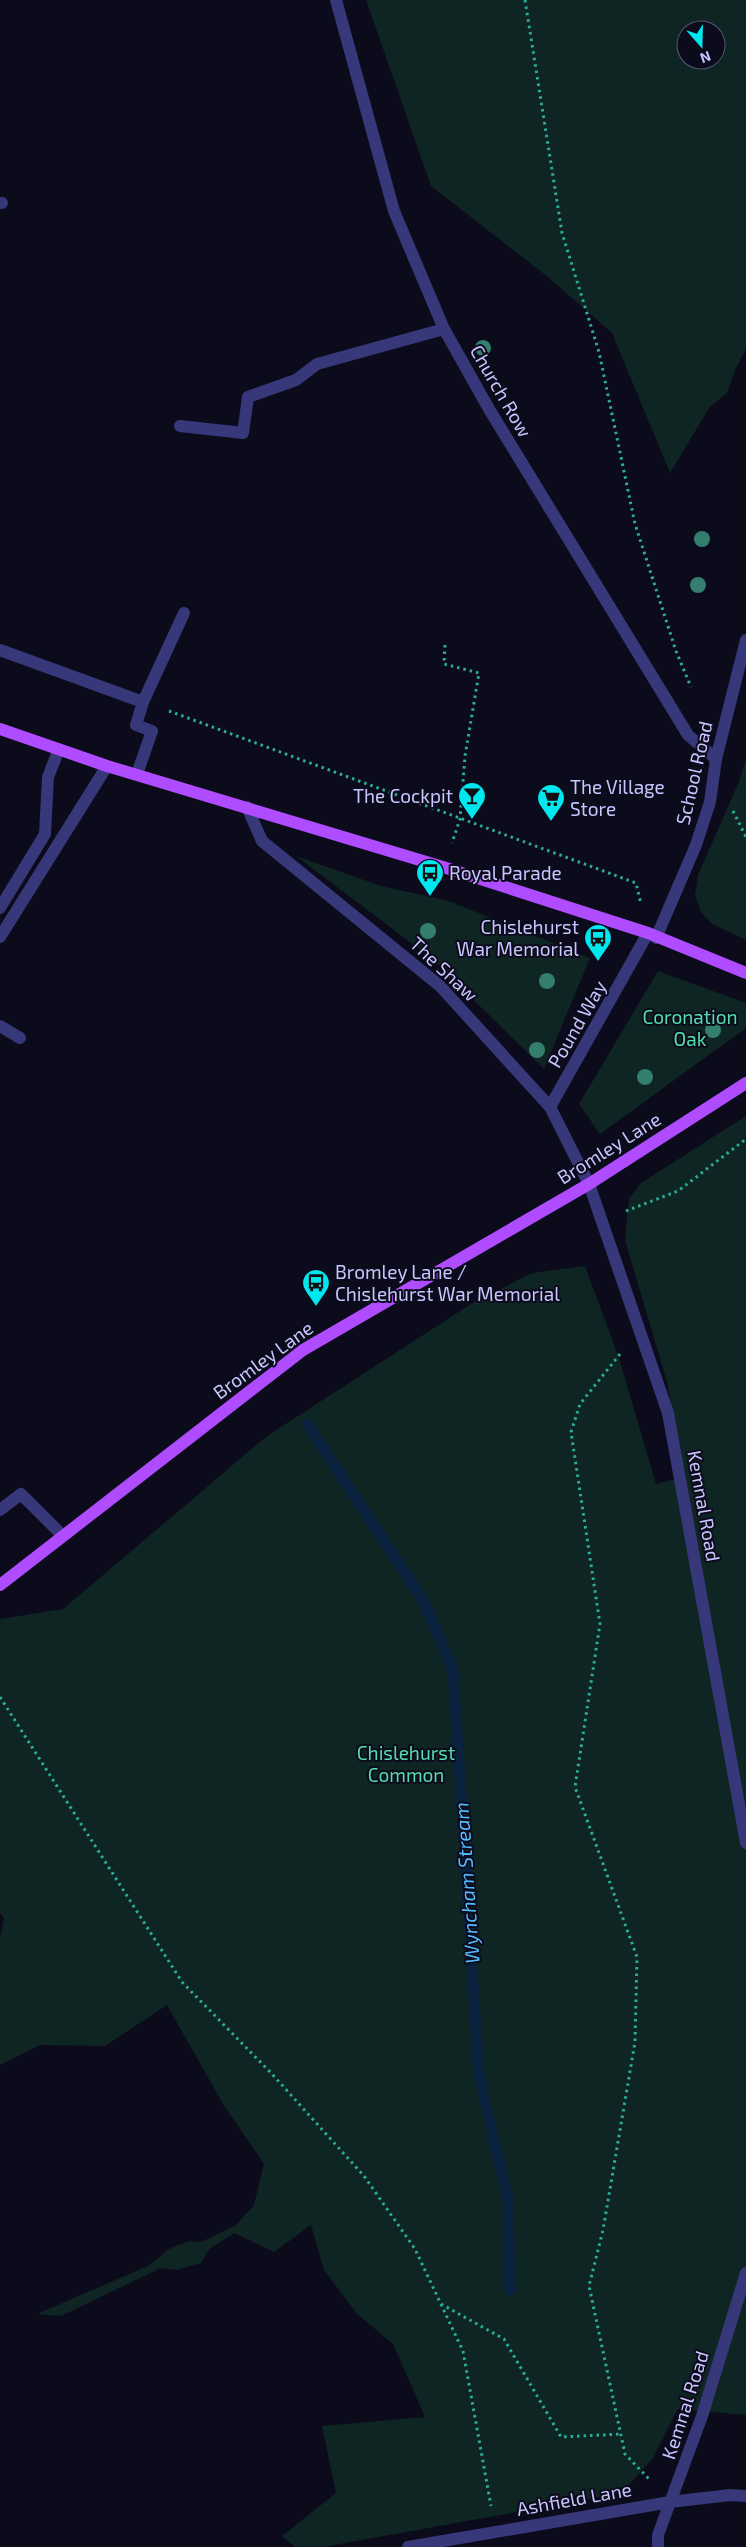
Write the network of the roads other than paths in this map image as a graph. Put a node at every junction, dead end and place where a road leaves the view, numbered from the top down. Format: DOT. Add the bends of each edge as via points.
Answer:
graph roads {
  1 [pos="336,0"];
  2 [pos="444,329"];
  3 [pos="180,426"];
  4 [pos="184,613"];
  5 [pos="746,640"];
  6 [pos="0,650"];
  7 [pos="143,702"];
  8 [pos="0,729"];
  9 [pos="59,749"];
  10 [pos="716,759"];
  11 [pos="108,766"];
  12 [pos="137,774"];
  13 [pos="247,807"];
  14 [pos="0,908"];
  15 [pos="652,936"];
  16 [pos="0,937"];
  17 [pos="746,973"];
  18 [pos="0,1026"];
  19 [pos="20,1038"];
  20 [pos="746,1083"];
  21 [pos="550,1107"];
  22 [pos="589,1184"];
  23 [pos="0,1510"];
  24 [pos="62,1535"];
  25 [pos="0,1585"];
  26 [pos="746,1843"];
  27 [pos="746,2274"];
  28 [pos="746,2496"];
  29 [pos="670,2502"];
  30 [pos="408,2547"];
  31 [pos="658,2547"];
  1 -- 2 [label="street, Church Row" via="394,212"];
  2 -- 3 [label="street" via="317,364 296,380 248,397 243,433"];
  2 -- 10 [label="street, Church Row" via="489,409 688,735"];
  4 -- 7 [label="street"];
  5 -- 10 [label="street, School Road"];
  6 -- 7 [label="street"];
  7 -- 12 [label="street" via="136,725 152,731"];
  8 -- 9 [label="main road"];
  9 -- 11 [label="main road"];
  9 -- 14 [label="street" via="48,777 44,834"];
  10 -- 15 [label="street, School Road" via="710,802 696,845"];
  11 -- 12 [label="main road"];
  11 -- 16 [label="street"];
  12 -- 13 [label="main road"];
  13 -- 15 [label="main road"];
  13 -- 21 [label="street, The Shaw" via="262,841 440,986"];
  15 -- 17 [label="main road"];
  15 -- 21 [label="street, Pound Way"];
  18 -- 19 [label="street"];
  20 -- 22 [label="main road, Bromley Lane"];
  21 -- 22 [label="street, The Shaw"];
  22 -- 24 [label="main road, Bromley Lane" via="303,1350"];
  22 -- 26 [label="street, Kemnal Road" via="668,1413"];
  23 -- 24 [label="street" via="21,1494"];
  24 -- 25 [label="main road, Bromley Lane"];
  27 -- 29 [label="street, Kemnal Road" via="702,2416"];
  28 -- 29 [label="street, Ashfield Lane"];
  29 -- 30 [label="street, Ashfield Lane"];
  29 -- 31 [label="street, Kemnal Road" via="658,2535"];
}
